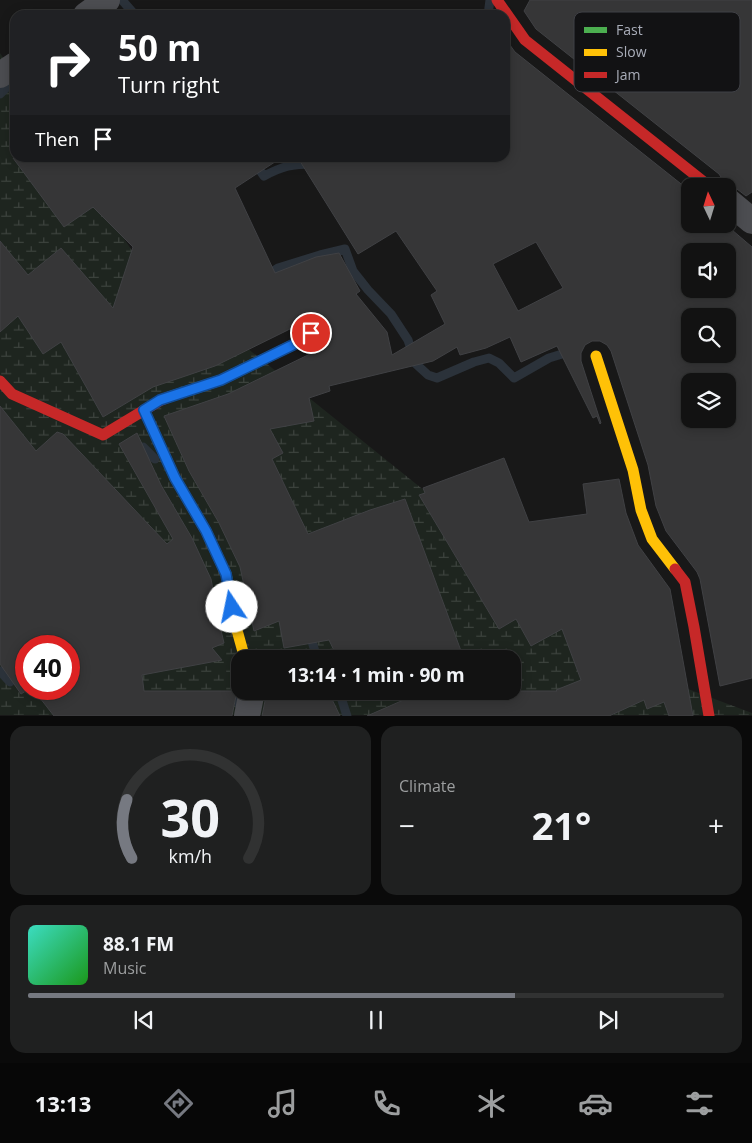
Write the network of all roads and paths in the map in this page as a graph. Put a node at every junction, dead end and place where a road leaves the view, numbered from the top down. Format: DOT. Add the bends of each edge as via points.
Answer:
graph roads {
  1 [pos="107,0"];
  2 [pos="93,10"];
  3 [pos="510,18"];
  4 [pos="574,78"];
  5 [pos="591,92"];
  6 [pos="699,178"];
  7 [pos="736,208"];
  8 [pos="752,221"];
  9 [pos="311,333"];
  10 [pos="596,356"];
  11 [pos="0,381"];
  12 [pos="144,410"];
  13 [pos="242,650"];
  14 [pos="250,700"];
  15 [pos="246,716"];
  16 [pos="709,716"];
  1 -- 2 [label="street"];
  3 -- 4 [label="street" via="526,40"];
  5 -- 6 [label="street"];
  7 -- 8 [label="street"];
  9 -- 12 [label="street" via="303,340 221,380 160,400"];
  10 -- 16 [label="street" via="652,539 685,582"];
  11 -- 12 [label="street" via="12,394 103,435"];
  12 -- 13 [label="street" via="175,478 206,531 226,574"];
  14 -- 15 [label="street"];
}
